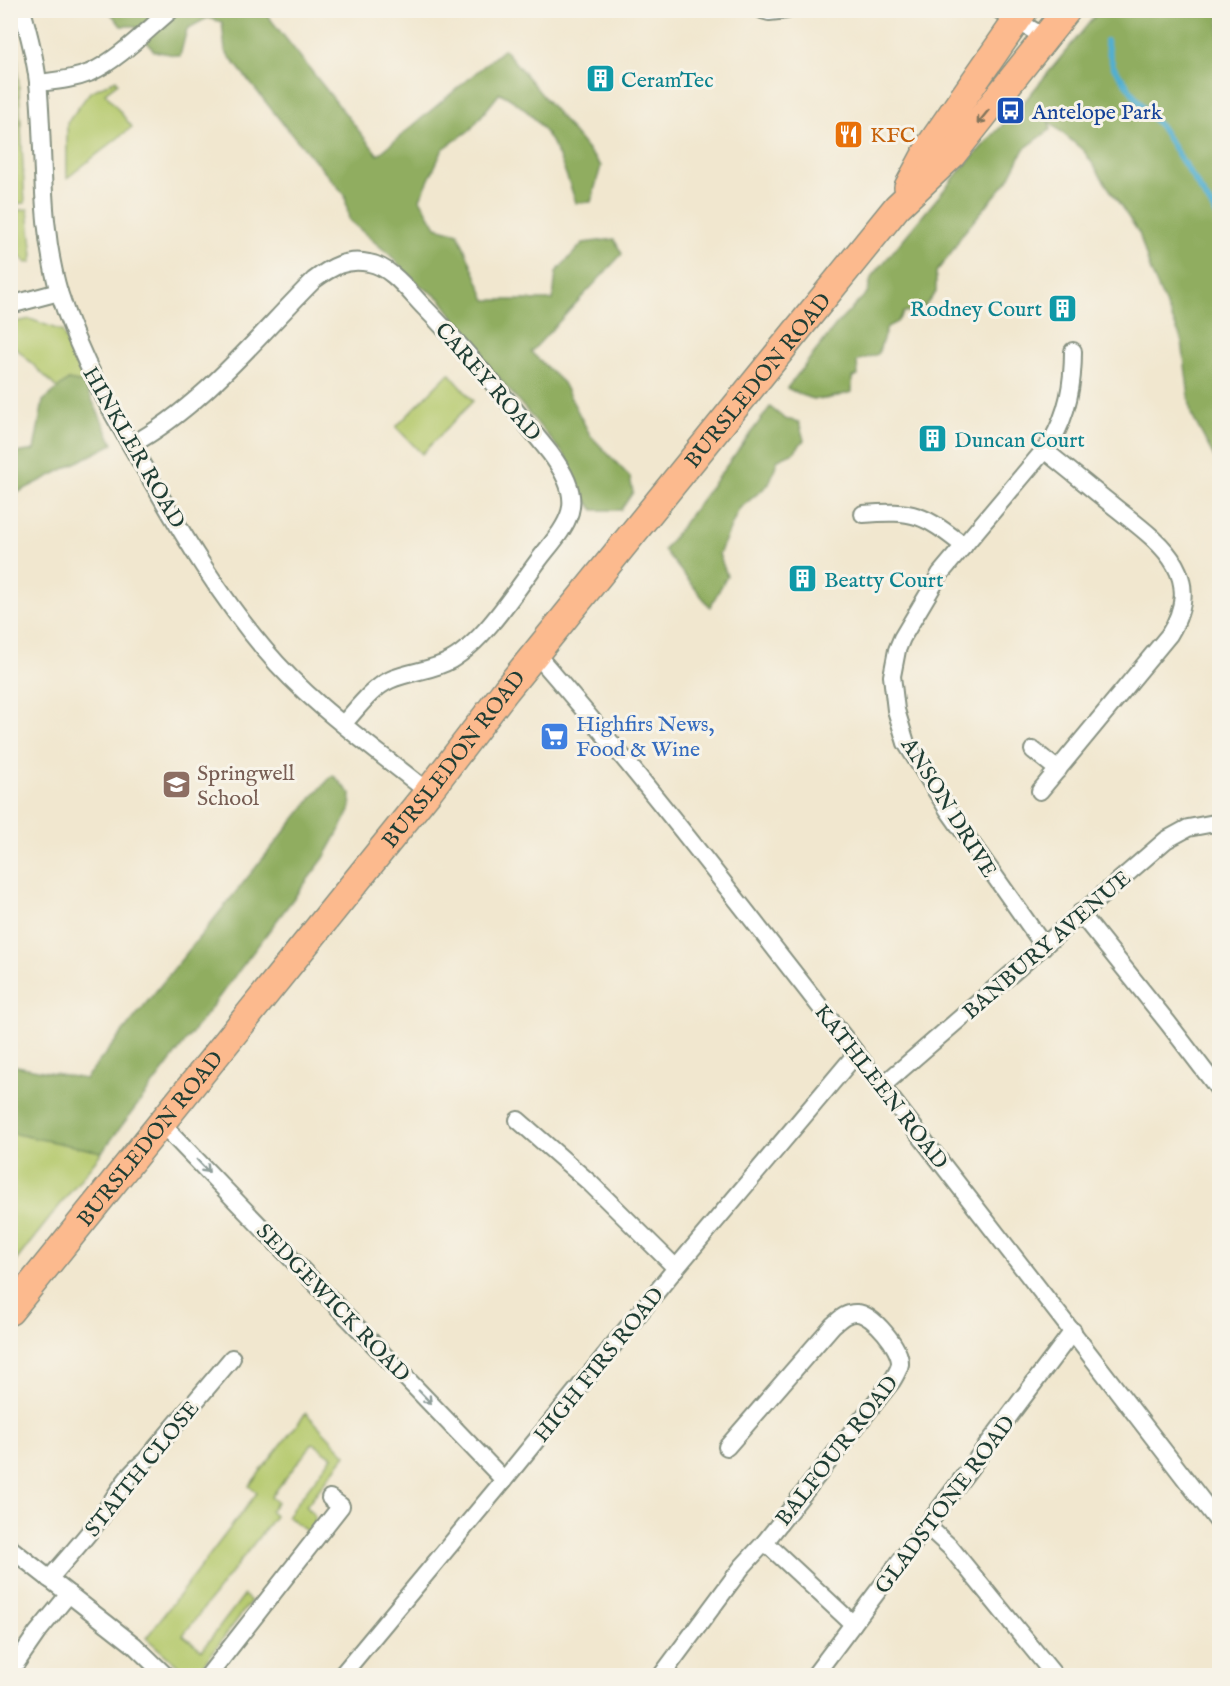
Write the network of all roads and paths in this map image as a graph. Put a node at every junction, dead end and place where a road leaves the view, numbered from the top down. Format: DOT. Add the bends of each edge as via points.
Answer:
graph roads {
  1 [pos="22,10"];
  2 [pos="171,10"];
  3 [pos="762,10"];
  4 [pos="787,10"];
  5 [pos="1061,13"];
  6 [pos="1013,14"];
  7 [pos="1046,38"];
  8 [pos="38,83"];
  9 [pos="897,207"];
  10 [pos="59,292"];
  11 [pos="10,305"];
  12 [pos="1073,351"];
  13 [pos="131,446"];
  14 [pos="1044,450"];
  15 [pos="863,514"];
  16 [pos="964,546"];
  17 [pos="536,654"];
  18 [pos="344,723"];
  19 [pos="1033,750"];
  20 [pos="1058,770"];
  21 [pos="1040,791"];
  22 [pos="428,792"];
  23 [pos="1220,822"];
  24 [pos="1080,914"];
  25 [pos="1044,946"];
  26 [pos="856,1054"];
  27 [pos="882,1086"];
  28 [pos="1220,1091"];
  29 [pos="518,1120"];
  30 [pos="162,1124"];
  31 [pos="676,1268"];
  32 [pos="10,1311"];
  33 [pos="1073,1331"];
  34 [pos="232,1358"];
  35 [pos="727,1447"];
  36 [pos="504,1480"];
  37 [pos="330,1498"];
  38 [pos="1220,1524"];
  39 [pos="927,1526"];
  40 [pos="765,1542"];
  41 [pos="10,1548"];
  42 [pos="49,1579"];
  43 [pos="69,1594"];
  44 [pos="853,1624"];
  45 [pos="10,1671"];
  46 [pos="166,1676"];
  47 [pos="208,1676"];
  48 [pos="341,1676"];
  49 [pos="661,1676"];
  50 [pos="814,1676"];
  51 [pos="1055,1676"];
  1 -- 8 [label="street, HINKLER ROAD"];
  2 -- 8 [label="street" via="105,65 64,81"];
  3 -- 4 [label="street"];
  5 -- 7 [label="main road, BURSLEDON ROAD"];
  6 -- 7 [label="street"];
  6 -- 9 [label="main road, BURSLEDON ROAD" via="931,144"];
  7 -- 9 [label="main road, BURSLEDON ROAD, one-way" via="952,155"];
  8 -- 10 [label="street, HINKLER ROAD" via="46,230"];
  9 -- 17 [label="main road, BURSLEDON ROAD"];
  10 -- 11 [label="street"];
  10 -- 13 [label="street, HINKLER ROAD" via="97,387"];
  12 -- 14 [label="street, ANSON DRIVE" via="1065,415"];
  13 -- 18 [label="street, HINKLER ROAD" via="175,521 265,650"];
  13 -- 18 [label="street, CAREY ROAD" via="195,400 314,280 334,266 362,262 380,267 397,279 460,344 550,453 570,488 570,512 560,532 476,640 452,660 433,669 388,681"];
  14 -- 16 [label="street, ANSON DRIVE"];
  14 -- 20 [label="street" via="1160,543 1177,567 1182,588 1179,616 1169,635"];
  15 -- 16 [label="street" via="911,513"];
  16 -- 25 [label="street, ANSON DRIVE" via="931,587 897,650 892,676 896,710 906,743 928,779"];
  17 -- 22 [label="main road, BURSLEDON ROAD"];
  17 -- 26 [label="street, KATHLEEN ROAD" via="640,779"];
  18 -- 22 [label="street, HINKLER ROAD"];
  19 -- 20 [label="street"];
  20 -- 21 [label="street"];
  22 -- 30 [label="main road, BURSLEDON ROAD"];
  23 -- 24 [label="street, BANBURY AVENUE" via="1188,828 1166,840"];
  24 -- 25 [label="street, BANBURY AVENUE"];
  24 -- 28 [label="street"];
  25 -- 27 [label="street, BANBURY AVENUE"];
  26 -- 27 [label="street, KATHLEEN ROAD"];
  26 -- 31 [label="street, HIGH FIRS ROAD"];
  27 -- 33 [label="street, KATHLEEN ROAD"];
  29 -- 31 [label="street" via="590,1183"];
  30 -- 32 [label="main road, BURSLEDON ROAD"];
  30 -- 36 [label="street, SEDGEWICK ROAD, one-way"];
  31 -- 36 [label="street, HIGH FIRS ROAD"];
  33 -- 38 [label="street, KATHLEEN ROAD"];
  33 -- 39 [label="street, GLADSTONE ROAD"];
  34 -- 42 [label="street, STAITH CLOSE" via="118,1489 86,1538"];
  35 -- 40 [label="street, BALFOUR ROAD" via="833,1325 847,1314 864,1314 896,1347 900,1363 897,1372"];
  36 -- 48 [label="street, HIGH FIRS ROAD"];
  37 -- 47 [label="street" via="341,1506"];
  39 -- 44 [label="street, GLADSTONE ROAD"];
  39 -- 51 [label="street" via="950,1547"];
  40 -- 44 [label="street, BALFOUR ROAD"];
  40 -- 49 [label="street, BALFOUR ROAD" via="742,1566"];
  41 -- 42 [label="street"];
  42 -- 43 [label="street"];
  43 -- 45 [label="street"];
  43 -- 46 [label="street" via="134,1645"];
  44 -- 50 [label="street, GLADSTONE ROAD"];
}
